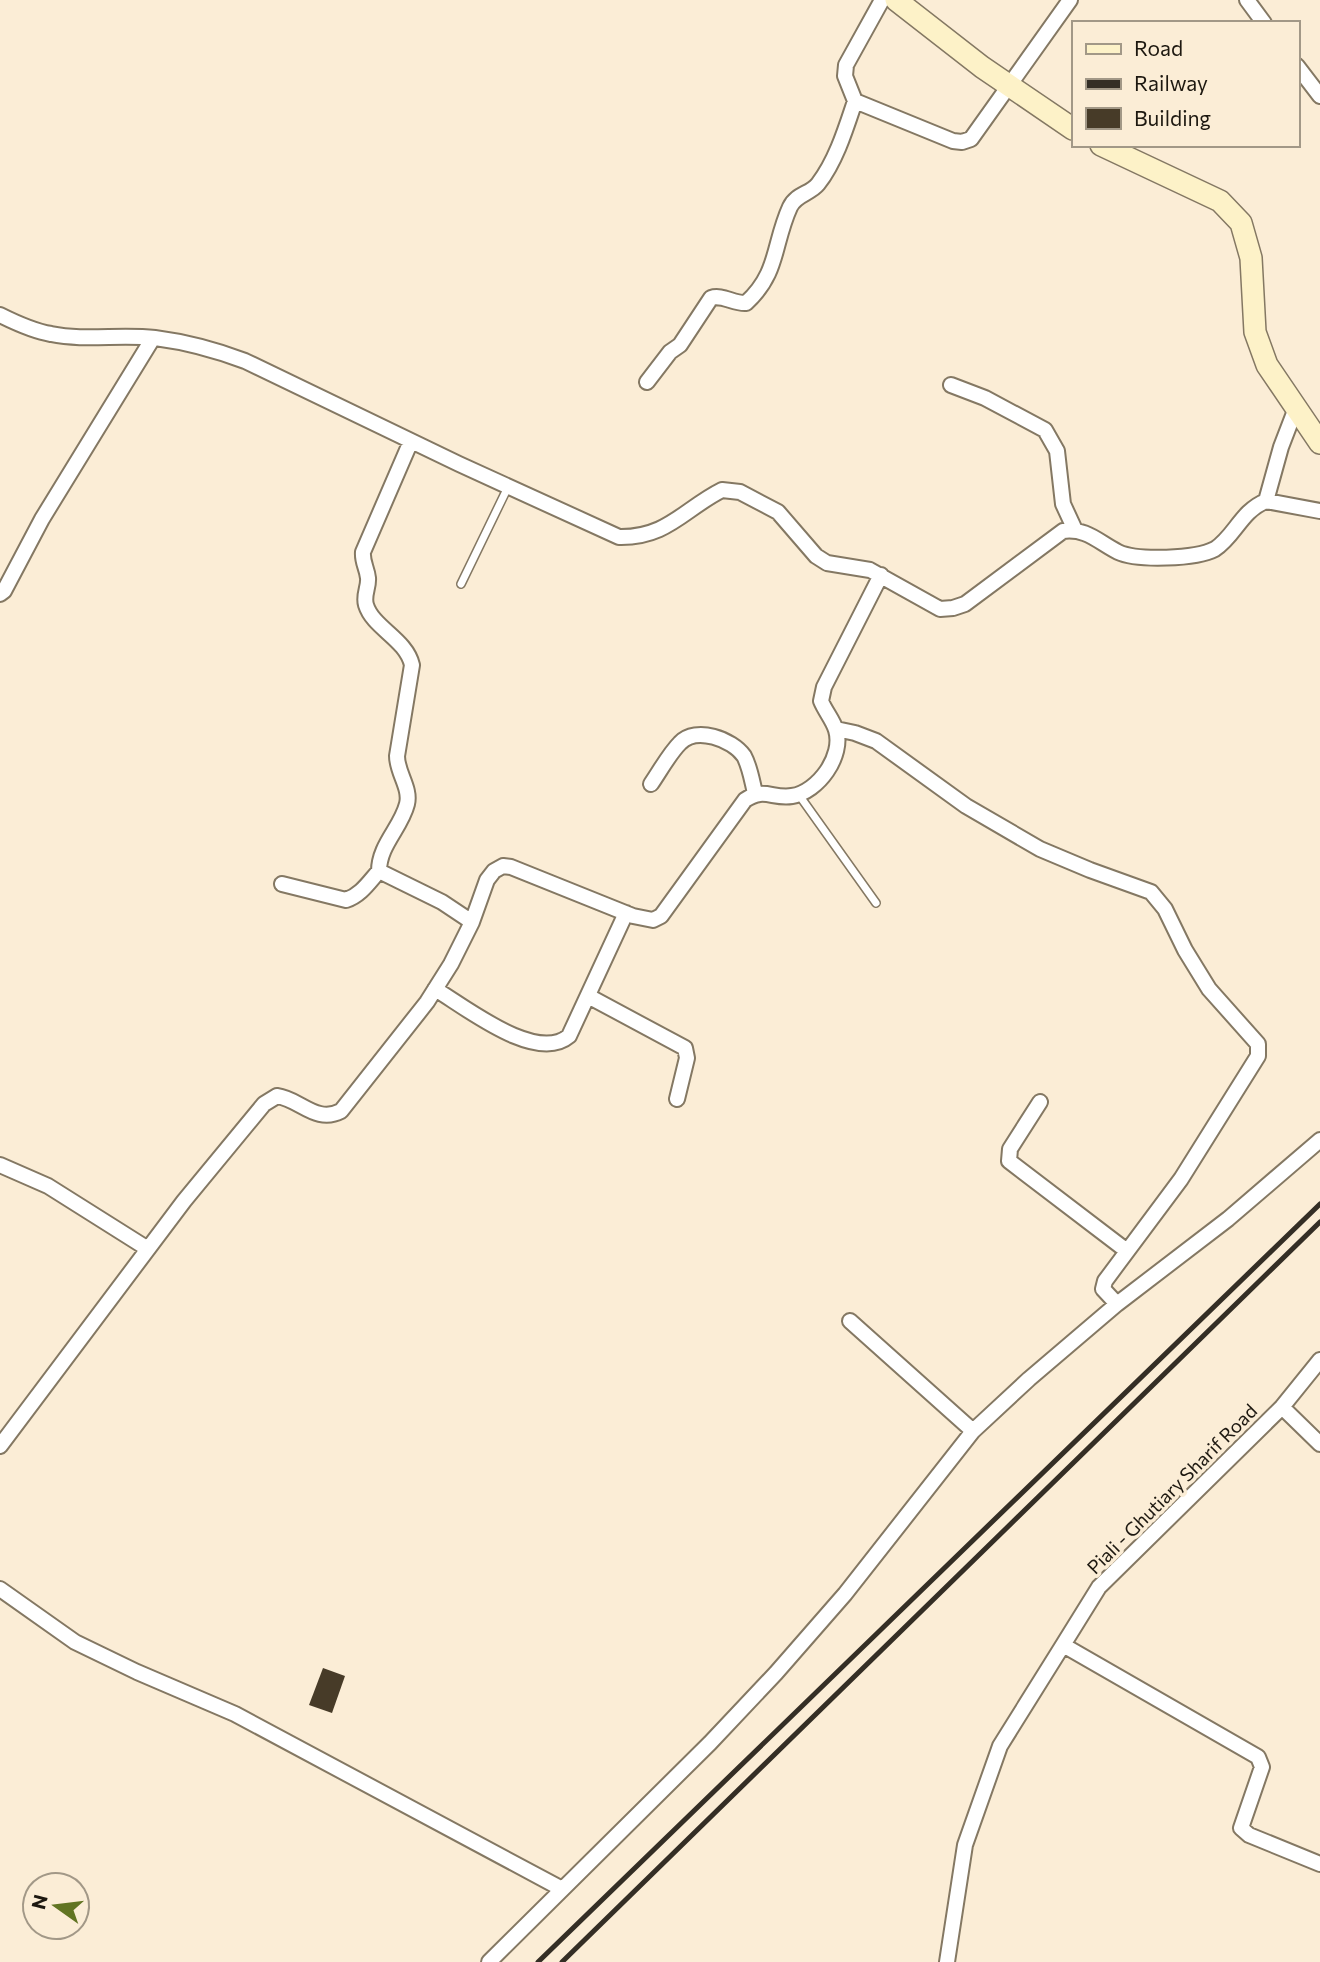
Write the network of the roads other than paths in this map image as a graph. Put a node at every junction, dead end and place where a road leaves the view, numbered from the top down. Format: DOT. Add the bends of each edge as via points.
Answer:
graph roads {
  1 [pos="882,0"];
  2 [pos="896,0"];
  3 [pos="1070,0"];
  4 [pos="1247,0"];
  5 [pos="1263,21"];
  6 [pos="1299,69"];
  7 [pos="1008,86"];
  8 [pos="1320,96"];
  9 [pos="855,101"];
  10 [pos="1072,128"];
  11 [pos="1105,147"];
  12 [pos="0,315"];
  13 [pos="153,338"];
  14 [pos="647,382"];
  15 [pos="951,385"];
  16 [pos="1296,408"];
  17 [pos="411,441"];
  18 [pos="1320,443"];
  19 [pos="508,487"];
  20 [pos="1266,500"];
  21 [pos="1320,511"];
  22 [pos="1075,530"];
  23 [pos="881,575"];
  24 [pos="461,584"];
  25 [pos="0,594"];
  26 [pos="836,729"];
  27 [pos="651,783"];
  28 [pos="755,793"];
  29 [pos="799,794"];
  30 [pos="379,871"];
  31 [pos="282,884"];
  32 [pos="876,903"];
  33 [pos="626,913"];
  34 [pos="472,922"];
  35 [pos="435,989"];
  36 [pos="588,996"];
  37 [pos="677,1099"];
  38 [pos="1041,1102"];
  39 [pos="1320,1140"];
  40 [pos="0,1165"];
  41 [pos="148,1249"];
  42 [pos="1127,1251"];
  43 [pos="1117,1304"];
  44 [pos="850,1321"];
  45 [pos="1320,1360"];
  46 [pos="1285,1403"];
  47 [pos="973,1431"];
  48 [pos="1320,1444"];
  49 [pos="0,1446"];
  50 [pos="0,1589"];
  51 [pos="1063,1645"];
  52 [pos="1320,1864"];
  53 [pos="562,1889"];
  54 [pos="489,1962"];
  55 [pos="947,1962"];
  1 -- 9 [label="street" via="846,65 845,76"];
  2 -- 7 [label="main road"];
  3 -- 7 [label="street"];
  4 -- 5 [label="street"];
  6 -- 8 [label="street"];
  7 -- 9 [label="street" via="971,139 962,142"];
  7 -- 10 [label="main road"];
  9 -- 14 [label="street" via="830,166 816,186 790,207 763,285 743,304 712,298"];
  11 -- 16 [label="main road" via="1220,201 1241,223 1251,258 1255,332 1267,365"];
  12 -- 13 [label="street" via="51,335"];
  13 -- 17 [label="street" via="245,360"];
  13 -- 25 [label="street"];
  15 -- 22 [label="street" via="1045,430 1057,451 1063,504"];
  16 -- 18 [label="main road"];
  16 -- 20 [label="street"];
  17 -- 19 [label="street"];
  17 -- 30 [label="street" via="362,561 368,576 365,596 369,613 410,655 412,665 397,756 407,803 387,841"];
  19 -- 23 [label="street" via="619,537 676,522 714,494 733,490 778,512 827,563"];
  19 -- 24 [label="lane"];
  20 -- 21 [label="street"];
  20 -- 22 [label="street" via="1245,513 1214,549 1200,553 1139,557"];
  22 -- 23 [label="street" via="1063,531 965,604 953,608 940,608"];
  23 -- 26 [label="street" via="821,695"];
  26 -- 29 [label="street" via="833,761 810,789"];
  26 -- 42 [label="street" via="876,741 966,806 1040,849 1151,892 1209,989 1258,1044 1258,1056 1181,1179"];
  27 -- 28 [label="street" via="680,742 702,735 740,751"];
  28 -- 29 [label="street"];
  28 -- 33 [label="street" via="735,813 661,916 645,920"];
  29 -- 32 [label="lane"];
  30 -- 31 [label="street" via="346,900"];
  30 -- 34 [label="street"];
  33 -- 34 [label="street" via="503,866 487,880"];
  33 -- 36 [label="street"];
  34 -- 35 [label="street"];
  35 -- 36 [label="street" via="499,1030 548,1042 569,1036"];
  35 -- 41 [label="street" via="341,1111 333,1116 315,1114 282,1097 264,1104"];
  36 -- 37 [label="street" via="685,1048 687,1058"];
  38 -- 42 [label="street" via="1010,1149 1009,1161"];
  39 -- 43 [label="street" via="1228,1219"];
  40 -- 41 [label="street" via="48,1186"];
  41 -- 49 [label="street"];
  42 -- 43 [label="street" via="1102,1285"];
  43 -- 47 [label="street"];
  44 -- 47 [label="street"];
  45 -- 46 [label="street, Piali - Ghutiary Sharif Road"];
  46 -- 48 [label="street"];
  46 -- 51 [label="street, Piali - Ghutiary Sharif Road" via="1099,1587"];
  47 -- 53 [label="street" via="845,1594 776,1673"];
  50 -- 53 [label="street" via="75,1642 235,1714"];
  51 -- 52 [label="street" via="1258,1757 1262,1767 1241,1828"];
  51 -- 55 [label="street, Piali - Ghutiary Sharif Road" via="1000,1746 965,1845"];
  53 -- 54 [label="street"];
}
